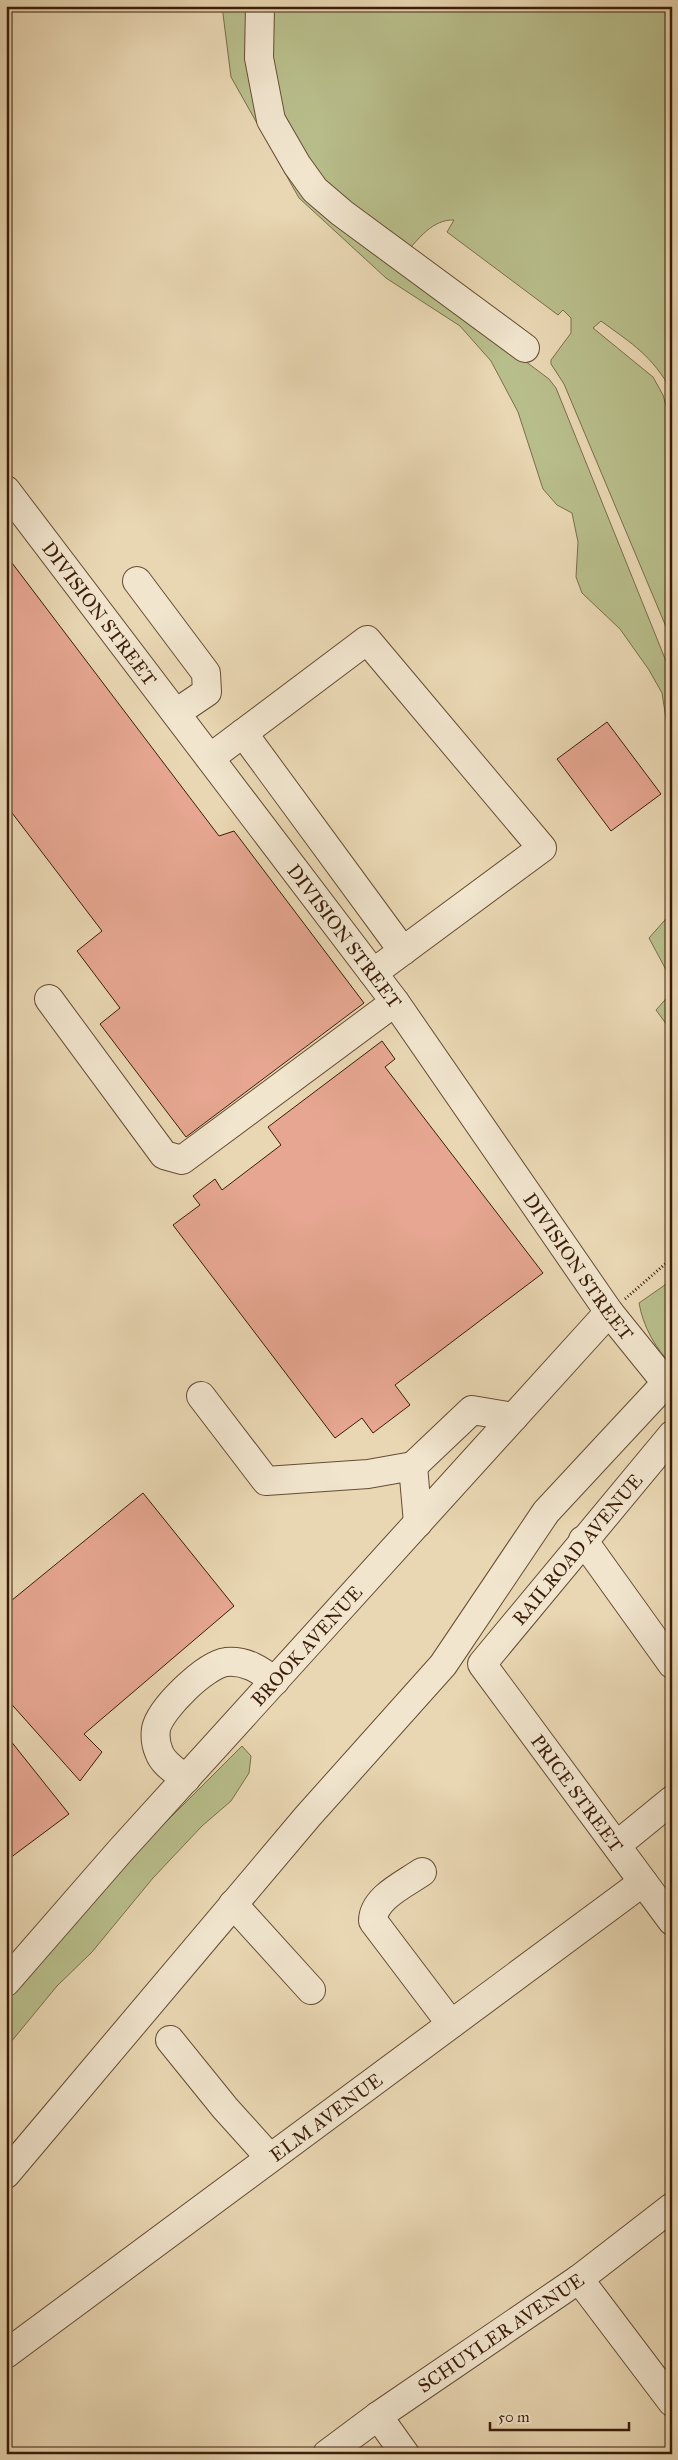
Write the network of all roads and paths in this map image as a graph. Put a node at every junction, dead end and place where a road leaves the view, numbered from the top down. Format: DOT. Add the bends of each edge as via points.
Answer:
graph roads {
  1 [pos="260,6"];
  2 [pos="525,348"];
  3 [pos="6,490"];
  4 [pos="137,582"];
  5 [pos="176,713"];
  6 [pos="243,733"];
  7 [pos="210,758"];
  8 [pos="300,811"];
  9 [pos="270,836"];
  10 [pos="403,951"];
  11 [pos="373,973"];
  12 [pos="50,999"];
  13 [pos="395,1002"];
  14 [pos="672,1258"];
  15 [pos="609,1312"];
  16 [pos="669,1386"];
  17 [pos="201,1396"];
  18 [pos="514,1417"];
  19 [pos="672,1435"];
  20 [pos="413,1466"];
  21 [pos="418,1523"];
  22 [pos="583,1540"];
  23 [pos="482,1664"];
  24 [pos="672,1664"];
  25 [pos="275,1681"];
  26 [pos="186,1779"];
  27 [pos="672,1800"];
  28 [pos="617,1845"];
  29 [pos="422,1872"];
  30 [pos="644,1882"];
  31 [pos="233,1904"];
  32 [pos="672,1921"];
  33 [pos="6,1982"];
  34 [pos="311,1990"];
  35 [pos="451,2024"];
  36 [pos="170,2040"];
  37 [pos="270,2158"];
  38 [pos="6,2174"];
  39 [pos="672,2207"];
  40 [pos="579,2279"];
  41 [pos="6,2354"];
  42 [pos="672,2402"];
  43 [pos="378,2416"];
  44 [pos="327,2454"];
  45 [pos="405,2454"];
  1 -- 2 [label="street" via="259,58 271,120 315,190"];
  3 -- 5 [label="street, DIVISION STREET"];
  4 -- 5 [label="street" via="206,673 207,692"];
  5 -- 7 [label="street, DIVISION STREET"];
  6 -- 7 [label="street"];
  6 -- 8 [label="street"];
  6 -- 10 [label="street" via="367,640 542,848"];
  7 -- 9 [label="street, DIVISION STREET"];
  8 -- 9 [label="street"];
  8 -- 10 [label="street"];
  9 -- 11 [label="street, DIVISION STREET"];
  10 -- 11 [label="street"];
  11 -- 13 [label="street, DIVISION STREET"];
  12 -- 13 [label="street" via="164,1156 182,1160"];
  13 -- 15 [label="street, DIVISION STREET"];
  14 -- 15 [label="path"];
  15 -- 16 [label="street, DIVISION STREET"];
  15 -- 18 [label="street, BROOK AVENUE"];
  16 -- 31 [label="street" via="546,1512 443,1665"];
  17 -- 20 [label="street" via="266,1481 368,1474"];
  18 -- 20 [label="street" via="472,1410"];
  18 -- 21 [label="street, BROOK AVENUE"];
  19 -- 22 [label="street, RAILROAD AVENUE"];
  20 -- 21 [label="street"];
  21 -- 25 [label="street, BROOK AVENUE"];
  22 -- 23 [label="street, RAILROAD AVENUE"];
  22 -- 24 [label="street"];
  23 -- 28 [label="street, PRICE STREET"];
  25 -- 26 [label="street, BROOK AVENUE"];
  25 -- 26 [label="street" via="256,1667 238,1662 224,1662 195,1678 161,1718 156,1729 159,1754"];
  26 -- 33 [label="street, BROOK AVENUE"];
  27 -- 28 [label="street"];
  28 -- 30 [label="street, PRICE STREET"];
  29 -- 35 [label="street" via="382,1900 374,1921"];
  30 -- 32 [label="street, PRICE STREET"];
  30 -- 35 [label="street, ELM AVENUE"];
  31 -- 34 [label="street"];
  31 -- 38 [label="street"];
  35 -- 37 [label="street, ELM AVENUE"];
  36 -- 37 [label="street"];
  37 -- 41 [label="street, ELM AVENUE"];
  39 -- 40 [label="street, SCHUYLER AVENUE"];
  40 -- 42 [label="street"];
  40 -- 43 [label="street, SCHUYLER AVENUE"];
  43 -- 44 [label="street, SCHUYLER AVENUE"];
  43 -- 45 [label="street"];
}
